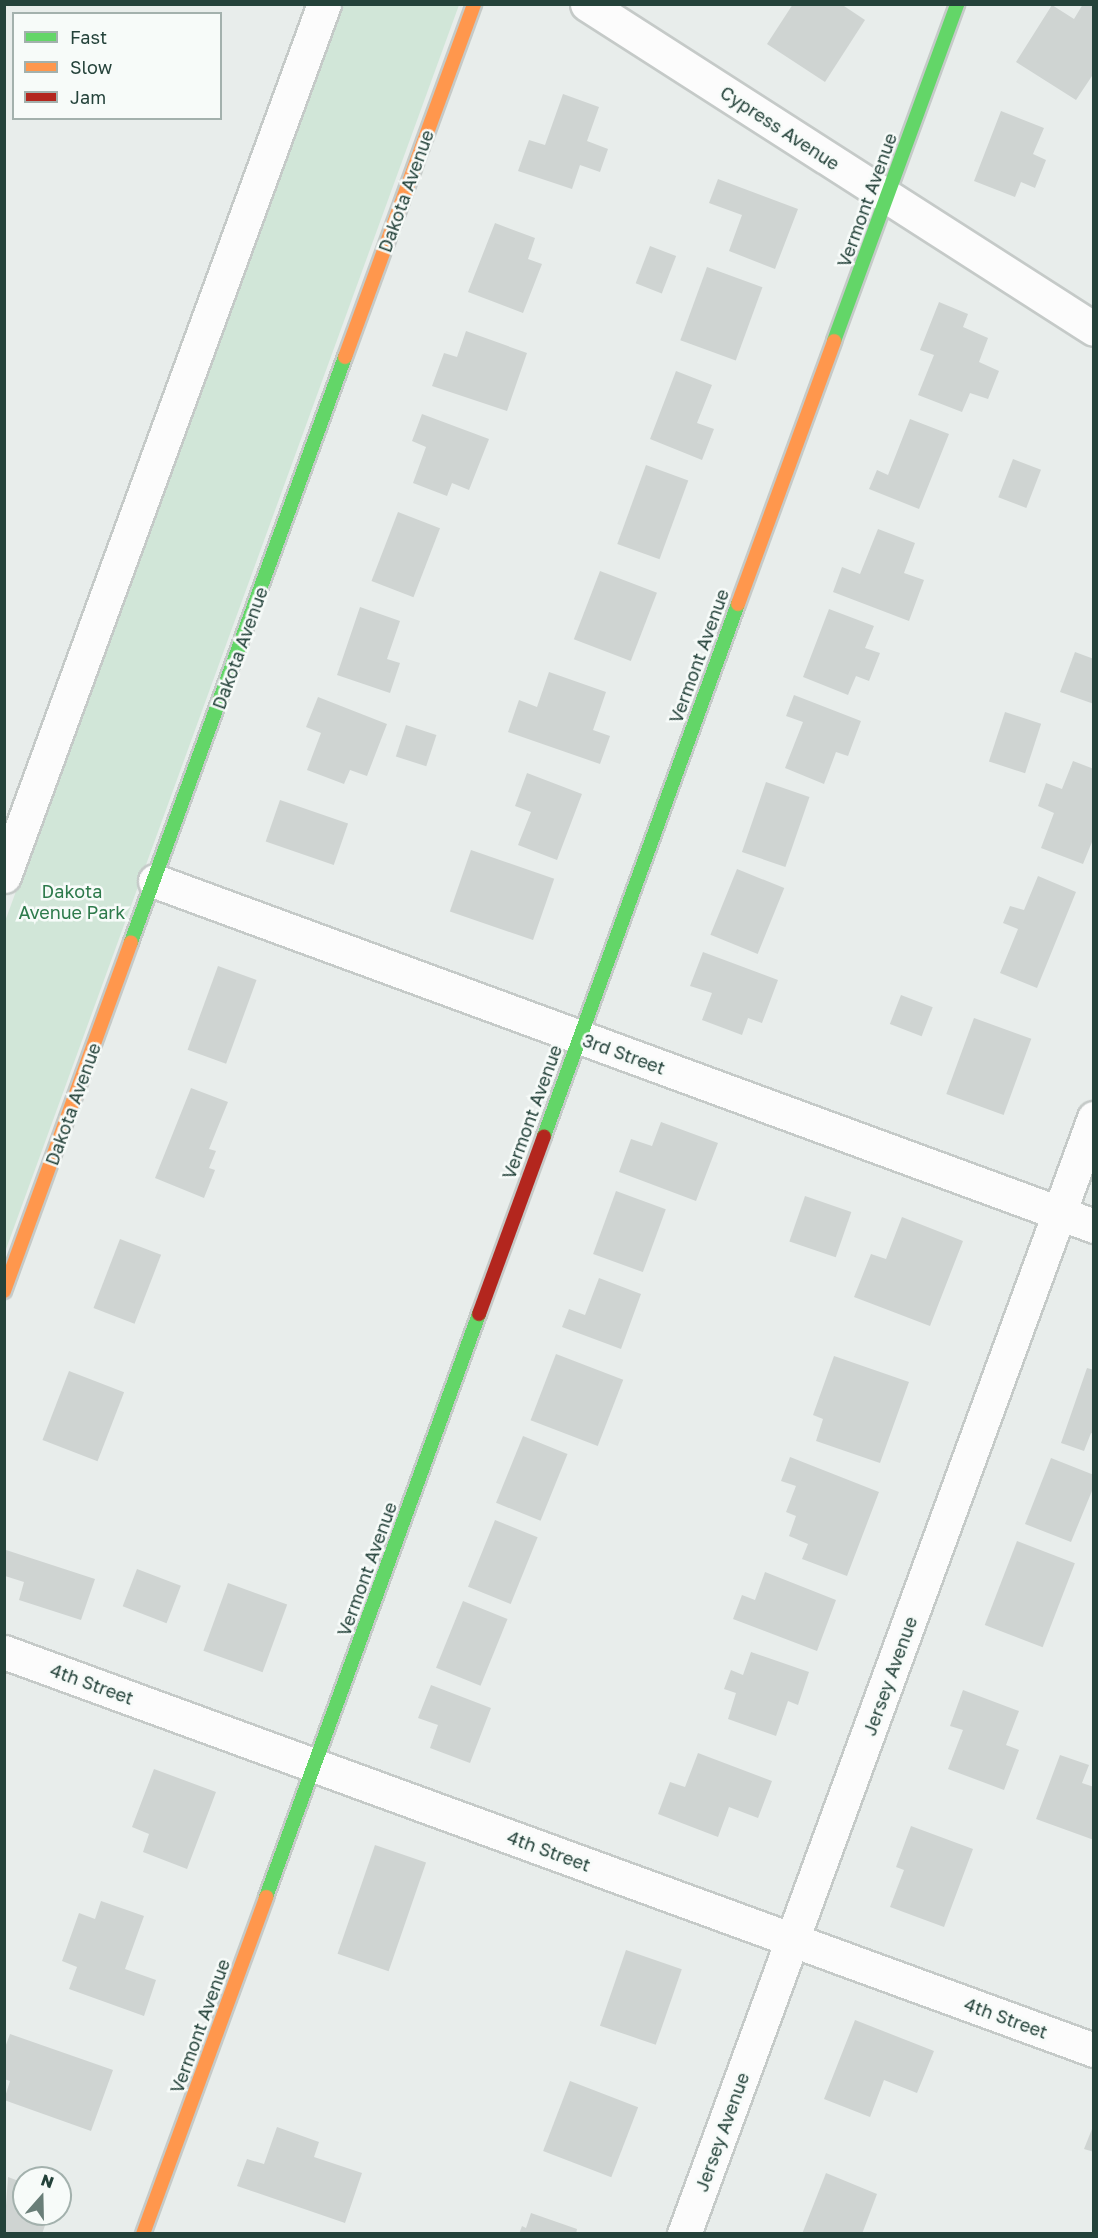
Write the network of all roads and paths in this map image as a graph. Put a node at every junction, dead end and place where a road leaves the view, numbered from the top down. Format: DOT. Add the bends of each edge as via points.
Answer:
graph roads {
  1 [pos="324,4"];
  2 [pos="474,4"];
  3 [pos="587,4"];
  4 [pos="957,4"];
  5 [pos="887,198"];
  6 [pos="1094,329"];
  7 [pos="13,827"];
  8 [pos="4,876"];
  9 [pos="155,880"];
  10 [pos="579,1037"];
  11 [pos="1094,1118"];
  12 [pos="1059,1213"];
  13 [pos="1094,1226"];
  14 [pos="4,1291"];
  15 [pos="4,1652"];
  16 [pos="315,1765"];
  17 [pos="793,1941"];
  18 [pos="1094,2049"];
  19 [pos="143,2234"];
  20 [pos="684,2234"];
  1 -- 7 [label="street"];
  2 -- 9 [label="street, Dakota Avenue"];
  3 -- 5 [label="street, Cypress Avenue"];
  4 -- 5 [label="street, Vermont Avenue"];
  5 -- 6 [label="street, Cypress Avenue"];
  5 -- 10 [label="street, Vermont Avenue"];
  7 -- 8 [label="street"];
  9 -- 10 [label="street, 3rd Street"];
  9 -- 14 [label="street, Dakota Avenue"];
  10 -- 12 [label="street, 3rd Street"];
  10 -- 16 [label="street, Vermont Avenue"];
  11 -- 12 [label="street, Jersey Avenue"];
  12 -- 13 [label="street, 3rd Street"];
  12 -- 17 [label="street, Jersey Avenue"];
  15 -- 16 [label="street, 4th Street"];
  16 -- 17 [label="street, 4th Street"];
  16 -- 19 [label="street, Vermont Avenue"];
  17 -- 18 [label="street, 4th Street"];
  17 -- 20 [label="street, Jersey Avenue"];
}
